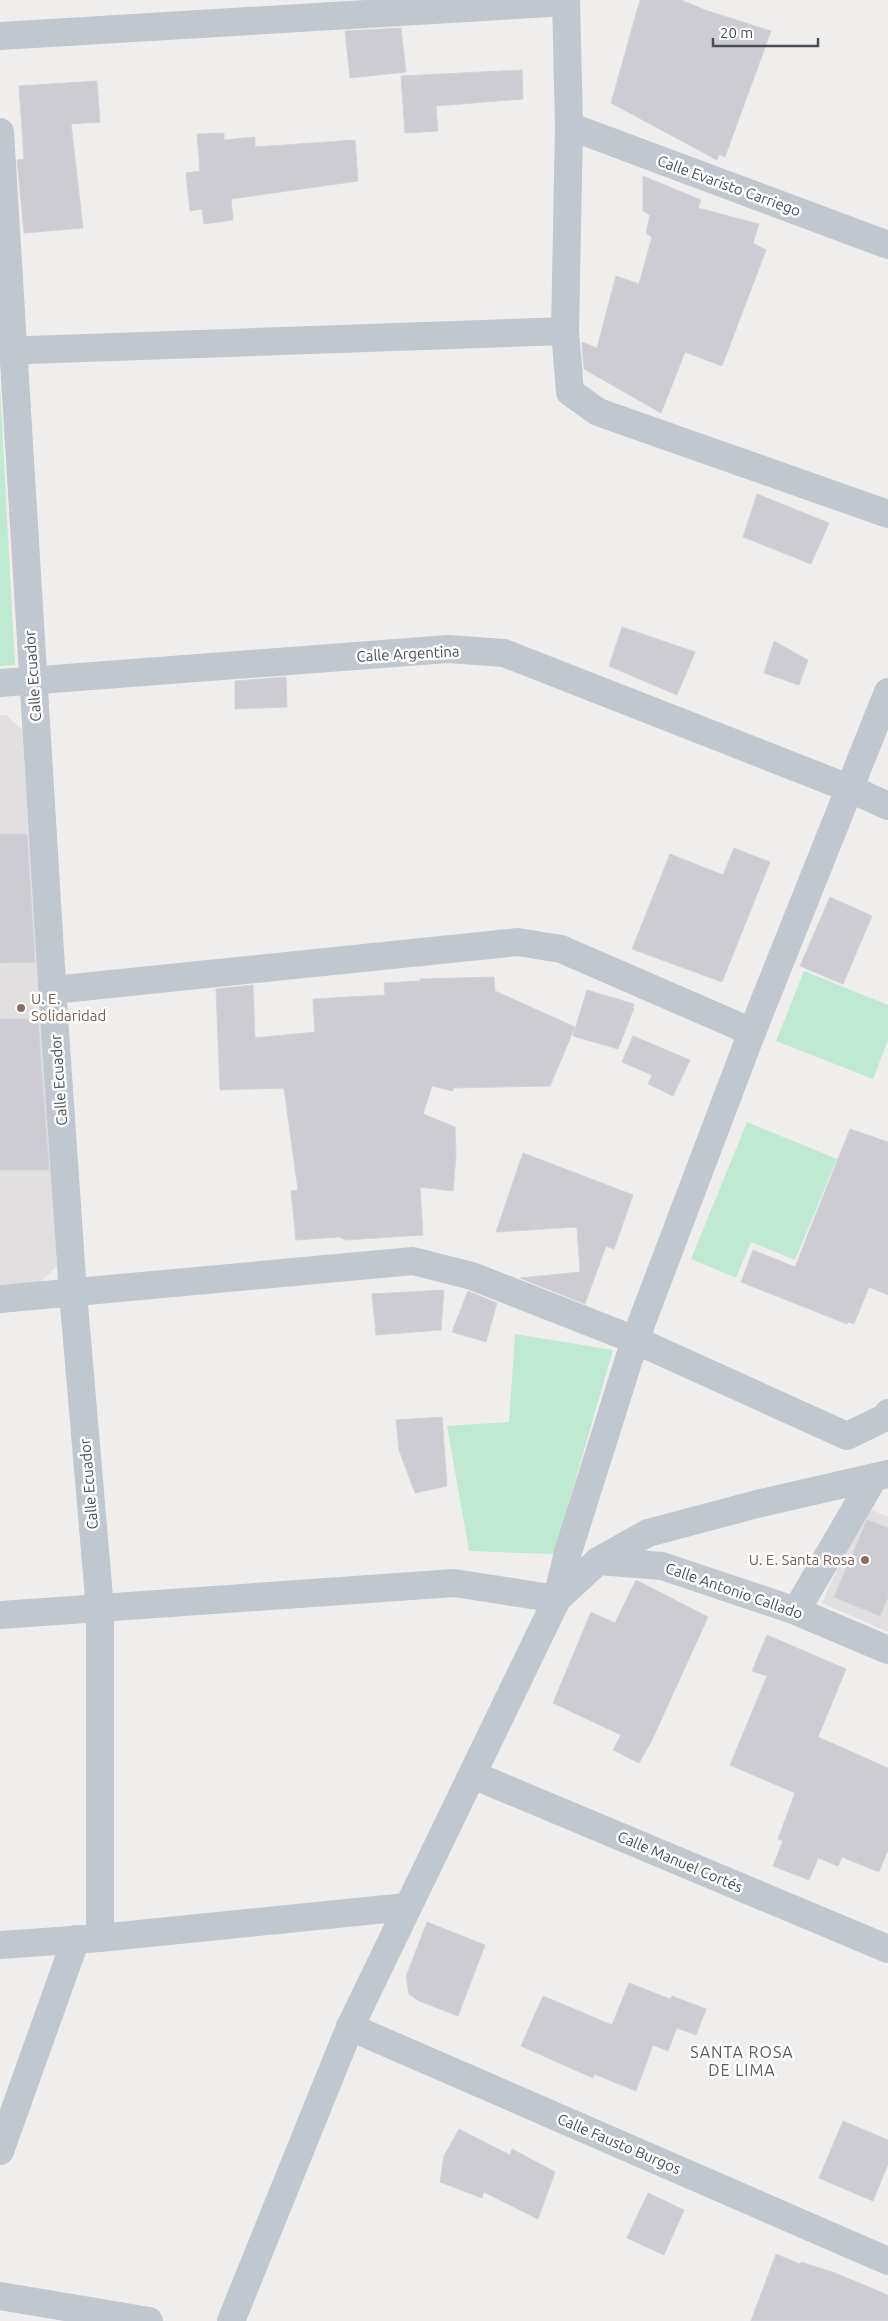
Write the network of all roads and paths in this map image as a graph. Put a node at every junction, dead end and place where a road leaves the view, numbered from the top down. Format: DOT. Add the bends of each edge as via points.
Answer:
graph roads {
  1 [pos="566,1"];
  2 [pos="0,36"];
  3 [pos="569,126"];
  4 [pos="0,132"];
  5 [pos="888,245"];
  6 [pos="565,331"];
  7 [pos="7,351"];
  8 [pos="888,514"];
  9 [pos="34,682"];
  10 [pos="0,684"];
  11 [pos="888,692"];
  12 [pos="851,789"];
  13 [pos="888,806"];
  14 [pos="53,990"];
  15 [pos="752,1032"];
  16 [pos="73,1293"];
  17 [pos="0,1299"];
  18 [pos="635,1340"];
  19 [pos="887,1415"];
  20 [pos="880,1476"];
  21 [pos="598,1561"];
  22 [pos="557,1599"];
  23 [pos="100,1609"];
  24 [pos="796,1611"];
  25 [pos="0,1616"];
  26 [pos="888,1650"];
  27 [pos="473,1775"];
  28 [pos="406,1908"];
  29 [pos="88,1939"];
  30 [pos="0,1945"];
  31 [pos="888,1949"];
  32 [pos="350,2027"];
  33 [pos="0,2151"];
  34 [pos="888,2261"];
  35 [pos="0,2296"];
  36 [pos="149,2321"];
  37 [pos="231,2321"];
  1 -- 2 [label="street"];
  1 -- 3 [label="street"];
  3 -- 5 [label="street, Calle Evaristo Carriego"];
  3 -- 6 [label="street"];
  4 -- 7 [label="street, Calle Ecuador"];
  6 -- 7 [label="street"];
  6 -- 8 [label="street" via="570,392 598,412"];
  7 -- 9 [label="street, Calle Ecuador"];
  9 -- 10 [label="street, Calle Argentina"];
  9 -- 12 [label="street, Calle Argentina" via="448,649 504,653"];
  9 -- 14 [label="street, Calle Ecuador"];
  11 -- 12 [label="street"];
  12 -- 13 [label="street, Calle Argentina"];
  12 -- 15 [label="street"];
  14 -- 15 [label="street" via="518,942 561,949"];
  14 -- 16 [label="street, Calle Ecuador"];
  15 -- 18 [label="street"];
  16 -- 17 [label="street"];
  16 -- 18 [label="street" via="413,1261 472,1276"];
  16 -- 23 [label="street, Calle Ecuador"];
  18 -- 19 [label="street" via="847,1436"];
  18 -- 22 [label="street" via="568,1552"];
  20 -- 21 [label="street" via="648,1533"];
  20 -- 24 [label="street"];
  21 -- 22 [label="street"];
  21 -- 24 [label="street, Calle Antonio Callado" via="662,1566"];
  22 -- 23 [label="street" via="454,1583"];
  22 -- 27 [label="street"];
  23 -- 25 [label="street"];
  23 -- 29 [label="street, Calle Ecuador"];
  24 -- 26 [label="street, Calle Antonio Callado"];
  27 -- 28 [label="street"];
  27 -- 31 [label="street, Calle Manuel Cortés"];
  28 -- 29 [label="street"];
  28 -- 32 [label="street"];
  29 -- 30 [label="street"];
  29 -- 33 [label="street, Calle Ecuador"];
  32 -- 34 [label="street, Calle Fausto Burgos"];
  32 -- 37 [label="street"];
  35 -- 36 [label="street"];
}
